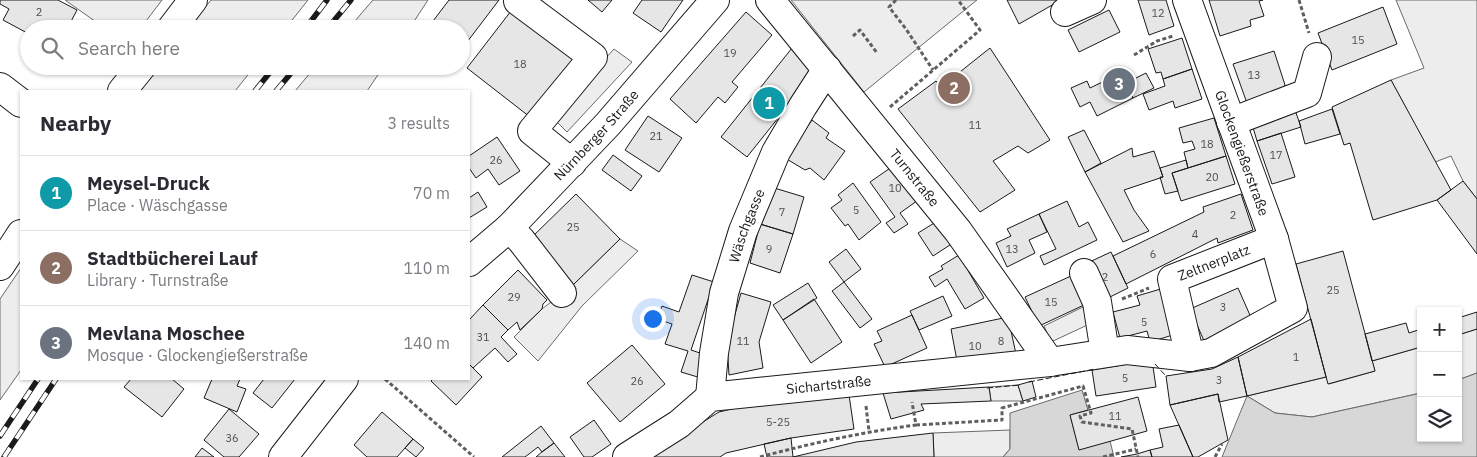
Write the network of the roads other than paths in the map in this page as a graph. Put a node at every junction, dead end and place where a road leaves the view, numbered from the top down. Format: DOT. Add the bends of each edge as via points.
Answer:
graph roads {
  1 [pos="193,0"];
  2 [pos="716,0"];
  3 [pos="770,0"];
  4 [pos="1092,0"];
  5 [pos="1187,0"];
  6 [pos="518,1"];
  7 [pos="1065,12"];
  8 [pos="178,20"];
  9 [pos="1317,57"];
  10 [pos="827,69"];
  11 [pos="135,75"];
  12 [pos="0,87"];
  13 [pos="123,90"];
  14 [pos="20,102"];
  15 [pos="1231,122"];
  16 [pos="572,162"];
  17 [pos="509,228"];
  18 [pos="20,235"];
  19 [pos="1274,240"];
  20 [pos="470,261"];
  21 [pos="0,264"];
  22 [pos="1084,273"];
  23 [pos="562,293"];
  24 [pos="1105,354"];
  25 [pos="1190,357"];
  26 [pos="1050,362"];
  27 [pos="343,380"];
  28 [pos="710,398"];
  29 [pos="284,457"];
  30 [pos="627,457"];
  1 -- 8 [label="street"];
  2 -- 16 [label="street, Nürnberger Straße"];
  3 -- 10 [label="street, Turnstraße"];
  4 -- 7 [label="street"];
  5 -- 15 [label="street, Glockengießerstraße"];
  6 -- 16 [label="street" via="594,57 532,131"];
  9 -- 15 [label="street" via="1307,92"];
  10 -- 26 [label="street, Turnstraße" via="958,231"];
  10 -- 28 [label="street, Wäschgasse" via="776,152 743,231 724,293"];
  11 -- 13 [label="street"];
  12 -- 14 [label="street"];
  15 -- 19 [label="street, Glockengießerstraße"];
  16 -- 17 [label="street, Nürnberger Straße"];
  17 -- 20 [label="street, Nürnberger Straße"];
  17 -- 23 [label="street"];
  18 -- 21 [label="street"];
  19 -- 25 [label="street, Glockengießerstraße" via="1293,308 1211,352"];
  19 -- 25 [label="street, Zeltnerplatz" via="1172,279"];
  22 -- 24 [label="street" via="1097,302"];
  24 -- 25 [label="street" via="1127,350"];
  24 -- 26 [label="street"];
  26 -- 28 [label="street, Sichartstraße"];
  27 -- 29 [label="street"];
  28 -- 30 [label="street" via="679,424"];
}
